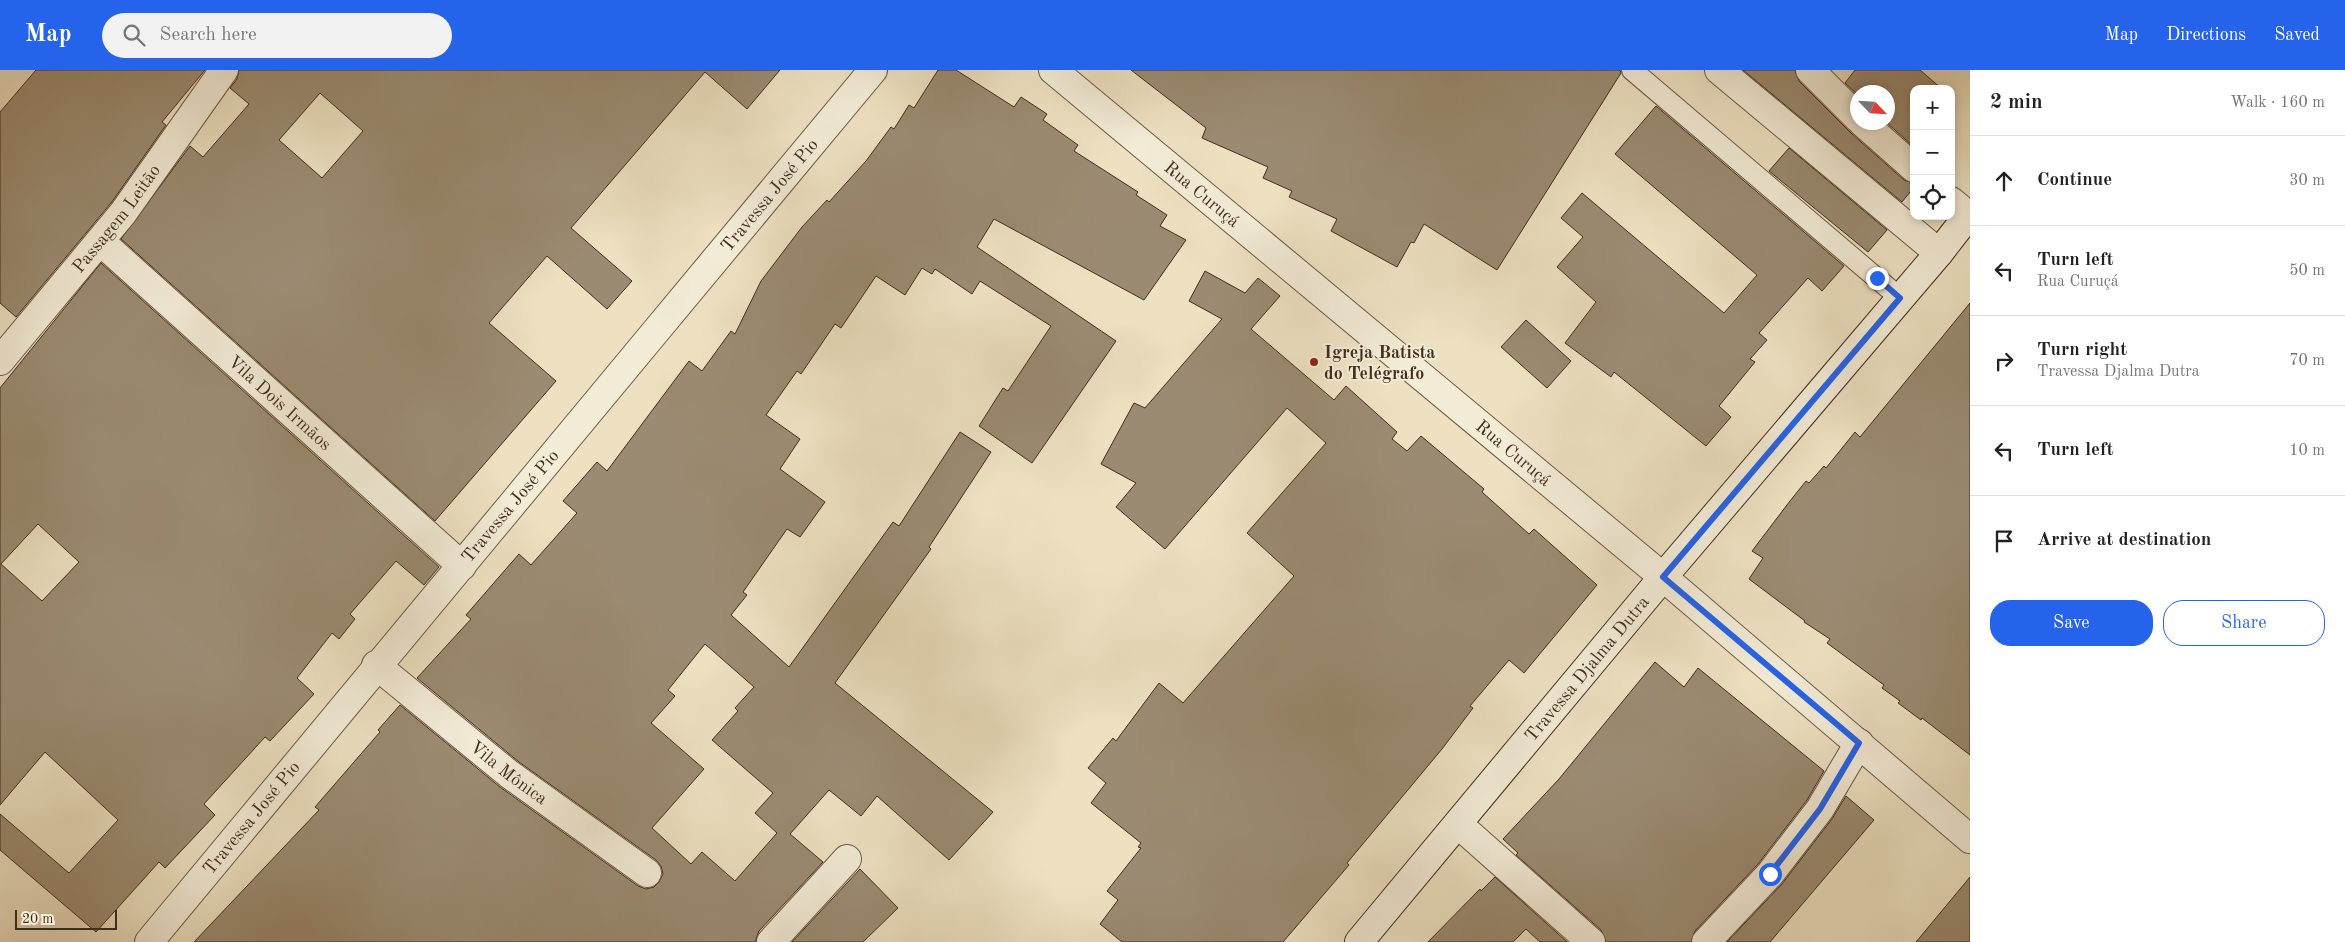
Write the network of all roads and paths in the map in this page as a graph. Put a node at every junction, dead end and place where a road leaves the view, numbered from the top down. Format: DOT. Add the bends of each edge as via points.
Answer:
graph roads {
  1 [pos="224,70"];
  2 [pos="873,70"];
  3 [pos="1053,70"];
  4 [pos="1632,70"];
  5 [pos="1719,70"];
  6 [pos="1810,70"];
  7 [pos="1850,110"];
  8 [pos="1871,130"];
  9 [pos="1910,164"];
  10 [pos="1963,210"];
  11 [pos="100,241"];
  12 [pos="1939,253"];
  13 [pos="1900,298"];
  14 [pos="0,362"];
  15 [pos="462,566"];
  16 [pos="1663,577"];
  17 [pos="376,665"];
  18 [pos="1859,743"];
  19 [pos="1458,824"];
  20 [pos="1970,839"];
  21 [pos="847,859"];
  22 [pos="647,874"];
  23 [pos="149,942"];
  24 [pos="770,942"];
  25 [pos="1359,942"];
  26 [pos="1591,942"];
  27 [pos="1706,942"];
  1 -- 11 [label="street, Passagem Leitão"];
  2 -- 15 [label="street, Travessa José Pio"];
  3 -- 16 [label="street, Rua Curuçá"];
  4 -- 13 [label="lane"];
  5 -- 12 [label="street"];
  6 -- 7 [label="street"];
  8 -- 9 [label="street"];
  10 -- 12 [label="street, Travessa Djalma Dutra"];
  11 -- 14 [label="street, Passagem Leitão"];
  11 -- 15 [label="street, Vila Dois Irmãos"];
  12 -- 13 [label="street, Travessa Djalma Dutra"];
  13 -- 16 [label="street, Travessa Djalma Dutra"];
  15 -- 17 [label="street, Travessa José Pio"];
  16 -- 18 [label="street, Rua Curuçá"];
  16 -- 19 [label="street, Travessa Djalma Dutra"];
  17 -- 22 [label="street, Vila Mônica" via="509,774"];
  17 -- 23 [label="street, Travessa José Pio"];
  18 -- 20 [label="street, Rua Curuçá"];
  18 -- 27 [label="street" via="1820,809 1770,874"];
  19 -- 25 [label="street, Travessa Djalma Dutra"];
  19 -- 26 [label="street"];
  21 -- 24 [label="street"];
}
